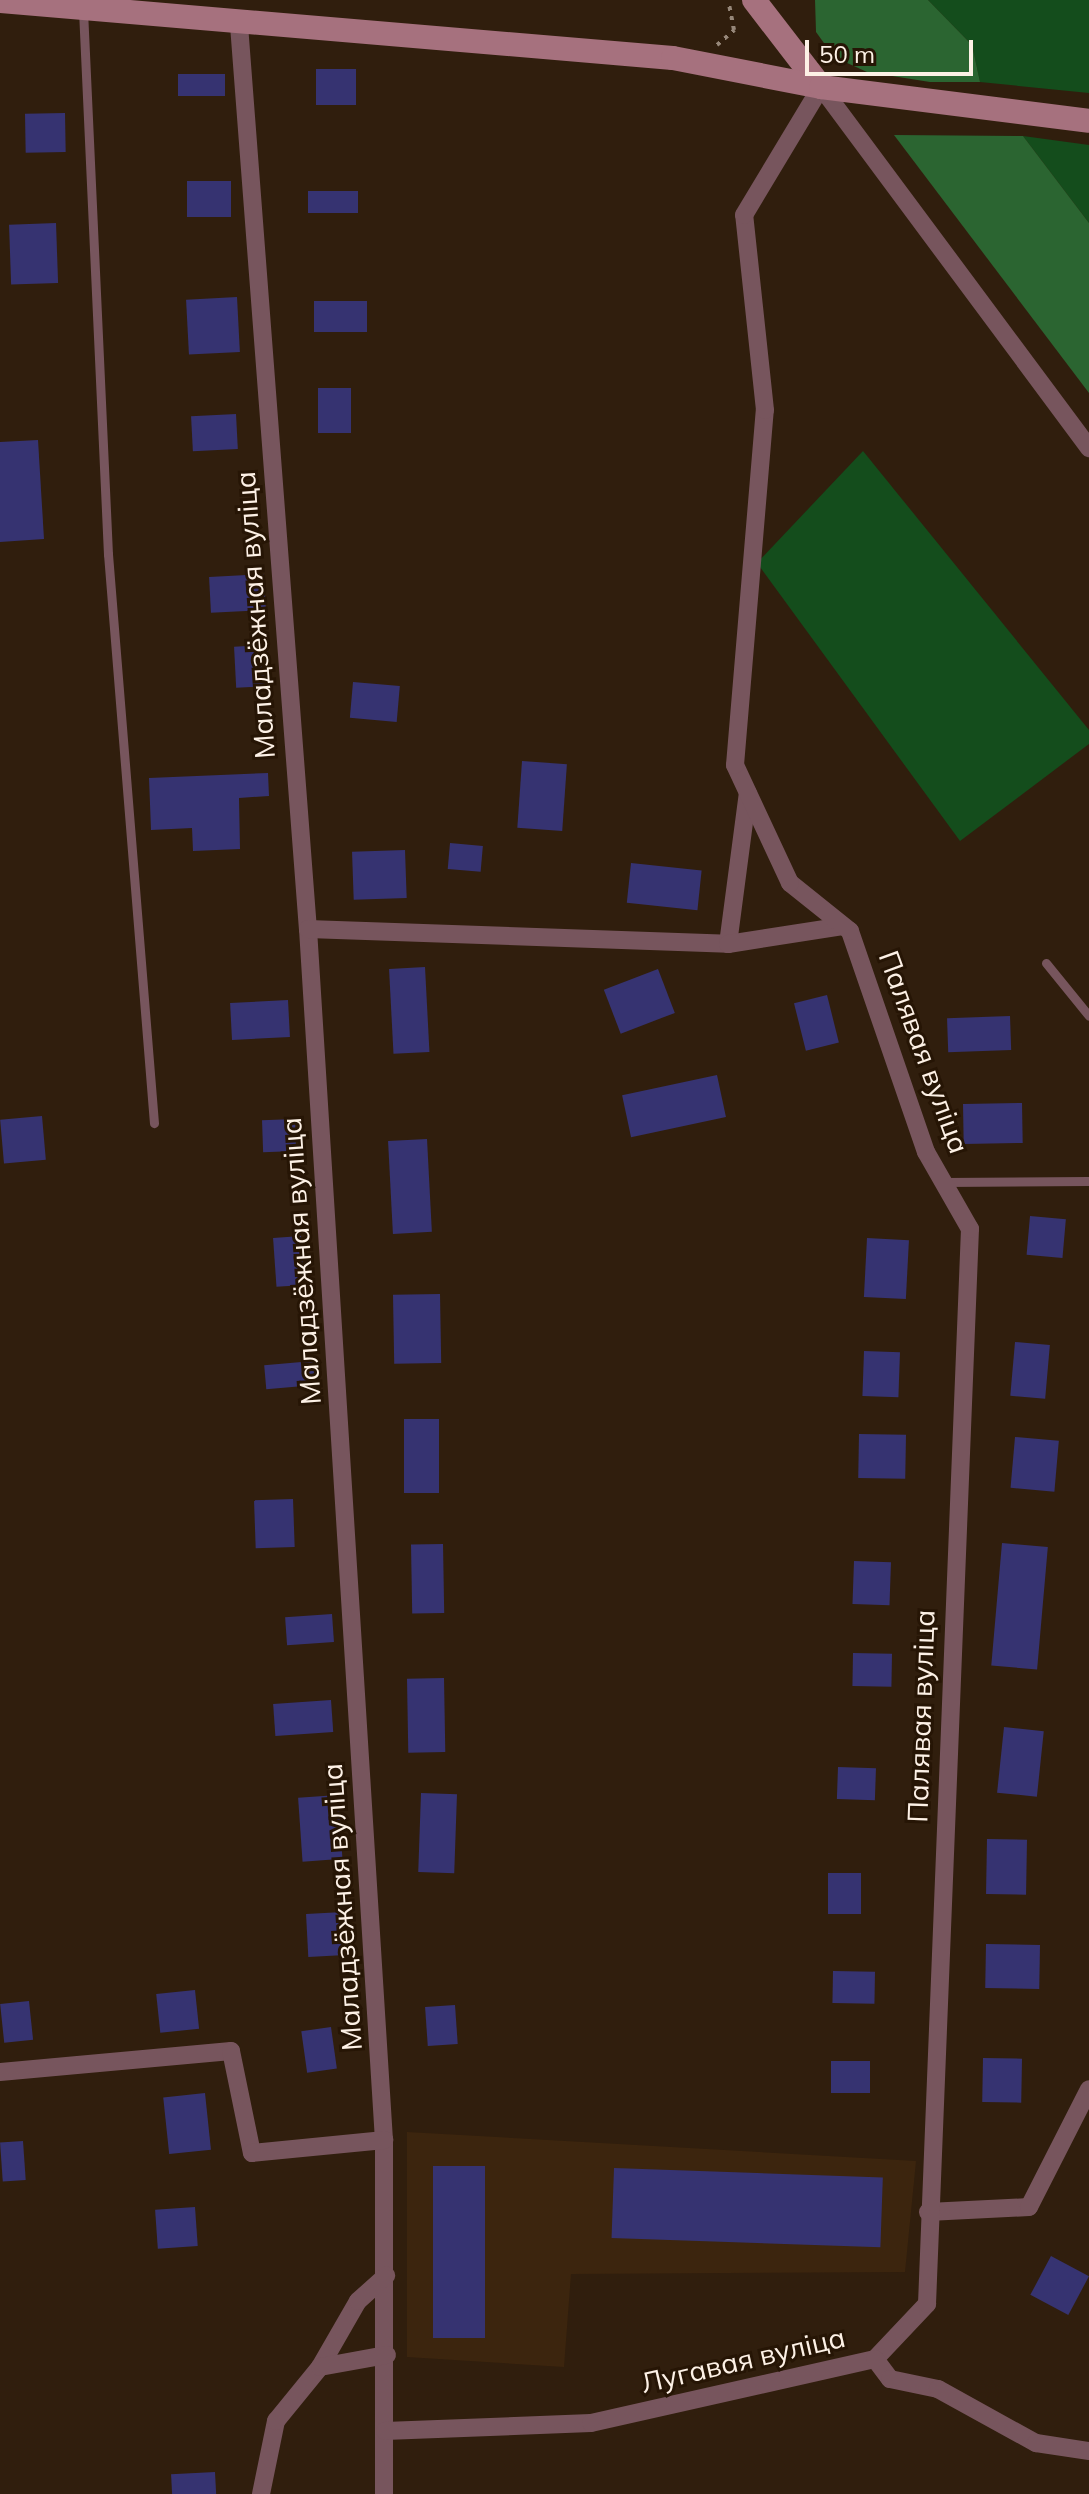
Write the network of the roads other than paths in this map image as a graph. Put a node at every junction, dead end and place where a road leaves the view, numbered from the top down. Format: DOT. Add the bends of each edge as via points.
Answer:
graph roads {
  1 [pos="754,0"];
  2 [pos="0,1"];
  3 [pos="83,10"];
  4 [pos="239,25"];
  5 [pos="821,87"];
  6 [pos="1089,121"];
  7 [pos="1089,448"];
  8 [pos="748,793"];
  9 [pos="843,926"];
  10 [pos="308,929"];
  11 [pos="728,944"];
  12 [pos="1046,963"];
  13 [pos="1089,1016"];
  14 [pos="154,1123"];
  15 [pos="1089,1181"];
  16 [pos="943,1182"];
  17 [pos="0,2072"];
  18 [pos="1089,2089"];
  19 [pos="384,2140"];
  20 [pos="928,2212"];
  21 [pos="386,2276"];
  22 [pos="387,2355"];
  23 [pos="875,2359"];
  24 [pos="320,2367"];
  25 [pos="385,2431"];
  26 [pos="1089,2451"];
  27 [pos="261,2494"];
  28 [pos="384,2494"];
  1 -- 5 [label="street"];
  2 -- 3 [label="street"];
  3 -- 4 [label="street"];
  3 -- 14 [label="lane" via="108,554"];
  4 -- 5 [label="street" via="673,58"];
  4 -- 10 [label="street, Маладзёжная вуліца"];
  5 -- 6 [label="street"];
  5 -- 7 [label="street"];
  5 -- 8 [label="street, Палявая вуліца" via="744,215 765,410 735,765"];
  8 -- 9 [label="street, Палявая вуліца" via="790,883"];
  8 -- 11 [label="street"];
  9 -- 11 [label="street"];
  9 -- 16 [label="street, Палявая вуліца" via="850,931 926,1152"];
  10 -- 11 [label="street"];
  10 -- 19 [label="street, Маладзёжная вуліца"];
  12 -- 13 [label="lane"];
  15 -- 16 [label="lane"];
  16 -- 20 [label="street, Палявая вуліца" via="970,1229"];
  17 -- 19 [label="street" via="231,2051 252,2153"];
  18 -- 20 [label="street" via="1029,2207"];
  19 -- 21 [label="street, Маладзёжная вуліца"];
  20 -- 23 [label="street, Палявая вуліца" via="927,2304"];
  21 -- 22 [label="street, Маладзёжная вуліца"];
  21 -- 24 [label="street" via="358,2301"];
  22 -- 24 [label="street"];
  22 -- 25 [label="street, Маладзёжная вуліца"];
  23 -- 25 [label="street, Лугавая вуліца" via="591,2423"];
  23 -- 26 [label="street, Лугавая вуліца" via="890,2379 938,2389 1036,2443"];
  24 -- 27 [label="street" via="276,2421"];
  25 -- 28 [label="street, Маладзёжная вуліца"];
}
